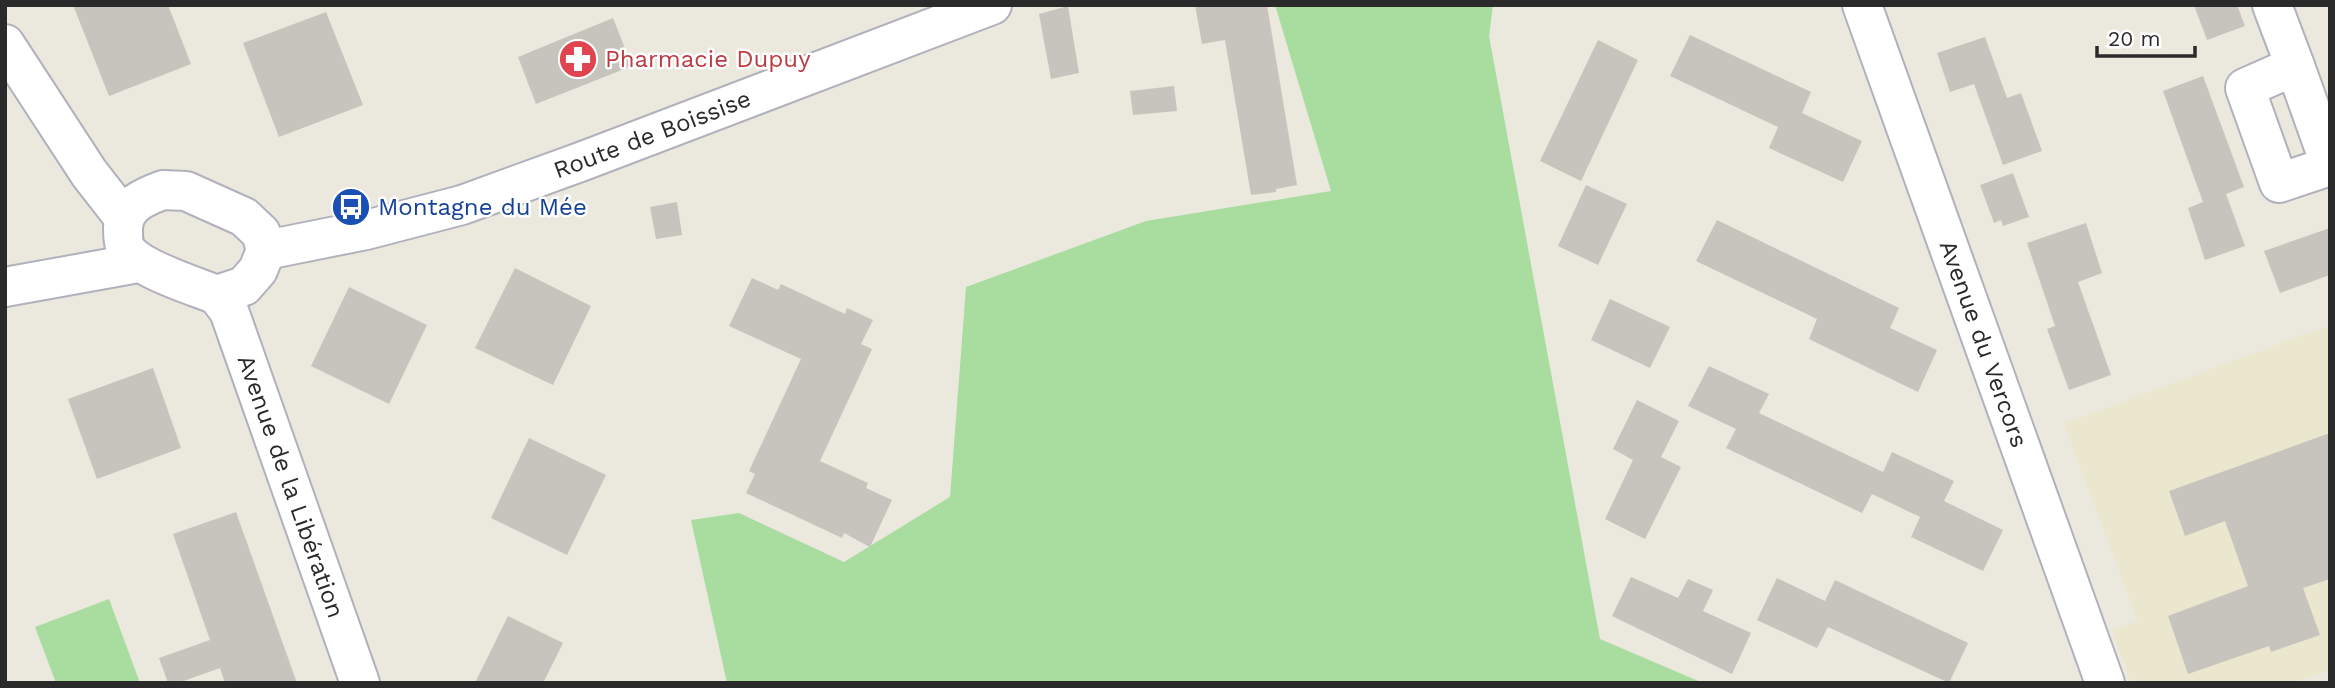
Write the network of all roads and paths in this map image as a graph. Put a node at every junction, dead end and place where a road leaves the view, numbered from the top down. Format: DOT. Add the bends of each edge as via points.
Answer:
graph roads {
  1 [pos="992,5"];
  2 [pos="1862,5"];
  3 [pos="2272,5"];
  4 [pos="5,44"];
  5 [pos="2295,66"];
  6 [pos="2330,165"];
  7 [pos="124,218"];
  8 [pos="265,250"];
  9 [pos="138,263"];
  10 [pos="5,287"];
  11 [pos="217,295"];
  12 [pos="360,683"];
  13 [pos="2105,683"];
  1 -- 8 [label="street, Route de Boissise" via="462,205"];
  2 -- 13 [label="street, Avenue du Vercors"];
  3 -- 5 [label="street"];
  4 -- 7 [label="street"];
  5 -- 6 [label="street"];
  5 -- 6 [label="street" via="2245,88 2279,183"];
  7 -- 8 [label="street" via="143,198 163,190 186,191 244,217 261,233"];
  7 -- 9 [label="street" via="125,248"];
  8 -- 11 [label="street" via="258,270 244,286"];
  9 -- 10 [label="street"];
  9 -- 11 [label="street"];
  11 -- 12 [label="street, Avenue de la Libération" via="229,312"];
}
